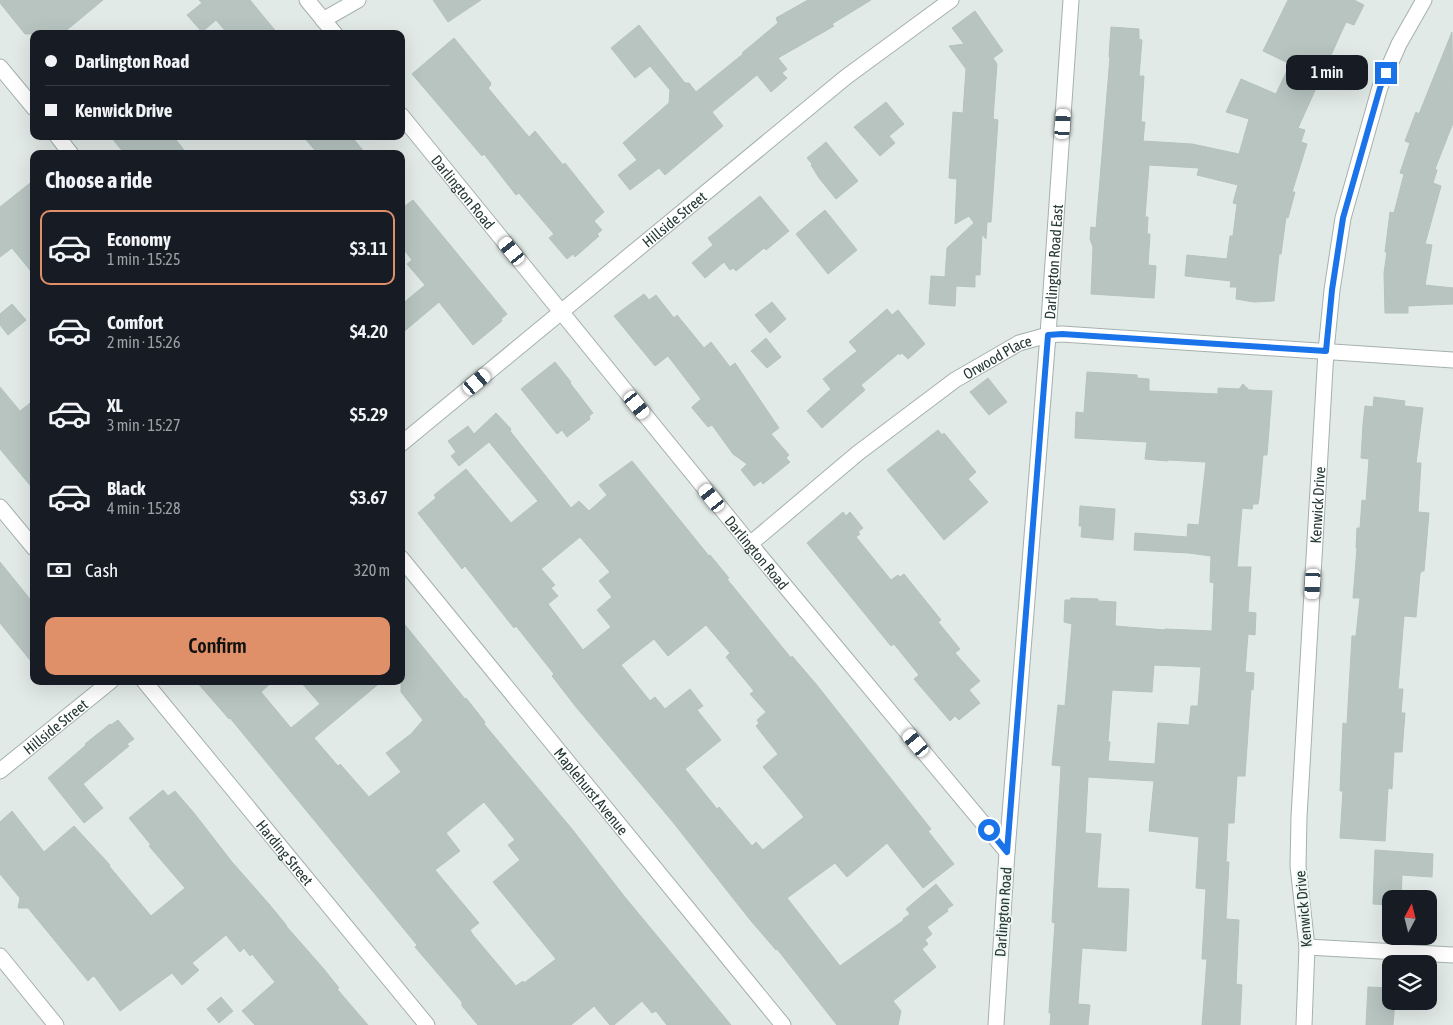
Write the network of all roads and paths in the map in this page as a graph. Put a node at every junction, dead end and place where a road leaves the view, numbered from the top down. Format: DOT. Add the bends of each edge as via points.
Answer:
graph roads {
  1 [pos="307,0"];
  2 [pos="358,0"];
  3 [pos="951,0"];
  4 [pos="1071,0"];
  5 [pos="1424,0"];
  6 [pos="323,20"];
  7 [pos="332,30"];
  8 [pos="0,67"];
  9 [pos="30,103"];
  10 [pos="405,120"];
  11 [pos="60,140"];
  12 [pos="68,150"];
  13 [pos="561,312"];
  14 [pos="1048,335"];
  15 [pos="1326,351"];
  16 [pos="1453,360"];
  17 [pos="405,441"];
  18 [pos="0,507"];
  19 [pos="30,543"];
  20 [pos="750,544"];
  21 [pos="405,563"];
  22 [pos="106,685"];
  23 [pos="147,685"];
  24 [pos="0,771"];
  25 [pos="1007,852"];
  26 [pos="1307,947"];
  27 [pos="1453,955"];
  28 [pos="0,956"];
  29 [pos="56,1025"];
  30 [pos="426,1025"];
  31 [pos="783,1025"];
  32 [pos="996,1025"];
  33 [pos="1304,1025"];
  1 -- 6 [label="street"];
  2 -- 6 [label="street"];
  3 -- 13 [label="street, Hillside Street" via="846,77"];
  4 -- 14 [label="street, Darlington Road East"];
  5 -- 15 [label="street, Kenwick Drive" via="1399,44 1380,88 1343,218"];
  6 -- 7 [label="street"];
  8 -- 9 [label="street"];
  10 -- 13 [label="street, Darlington Road"];
  11 -- 12 [label="street"];
  13 -- 17 [label="street, Hillside Street"];
  13 -- 20 [label="street, Darlington Road"];
  14 -- 15 [label="street, Orwood Place"];
  14 -- 20 [label="street, Orwood Place" via="1019,343 955,380 858,453"];
  14 -- 25 [label="street, Darlington Road East"];
  15 -- 16 [label="street, Orwood Place"];
  15 -- 26 [label="street, Kenwick Drive" via="1299,816 1298,866"];
  18 -- 19 [label="street"];
  20 -- 25 [label="street, Darlington Road"];
  21 -- 31 [label="street, Maplehurst Avenue"];
  22 -- 24 [label="street, Hillside Street"];
  23 -- 30 [label="street, Harding Street"];
  25 -- 32 [label="street, Darlington Road"];
  26 -- 27 [label="street"];
  26 -- 33 [label="street, Kenwick Drive"];
  28 -- 29 [label="street"];
}
